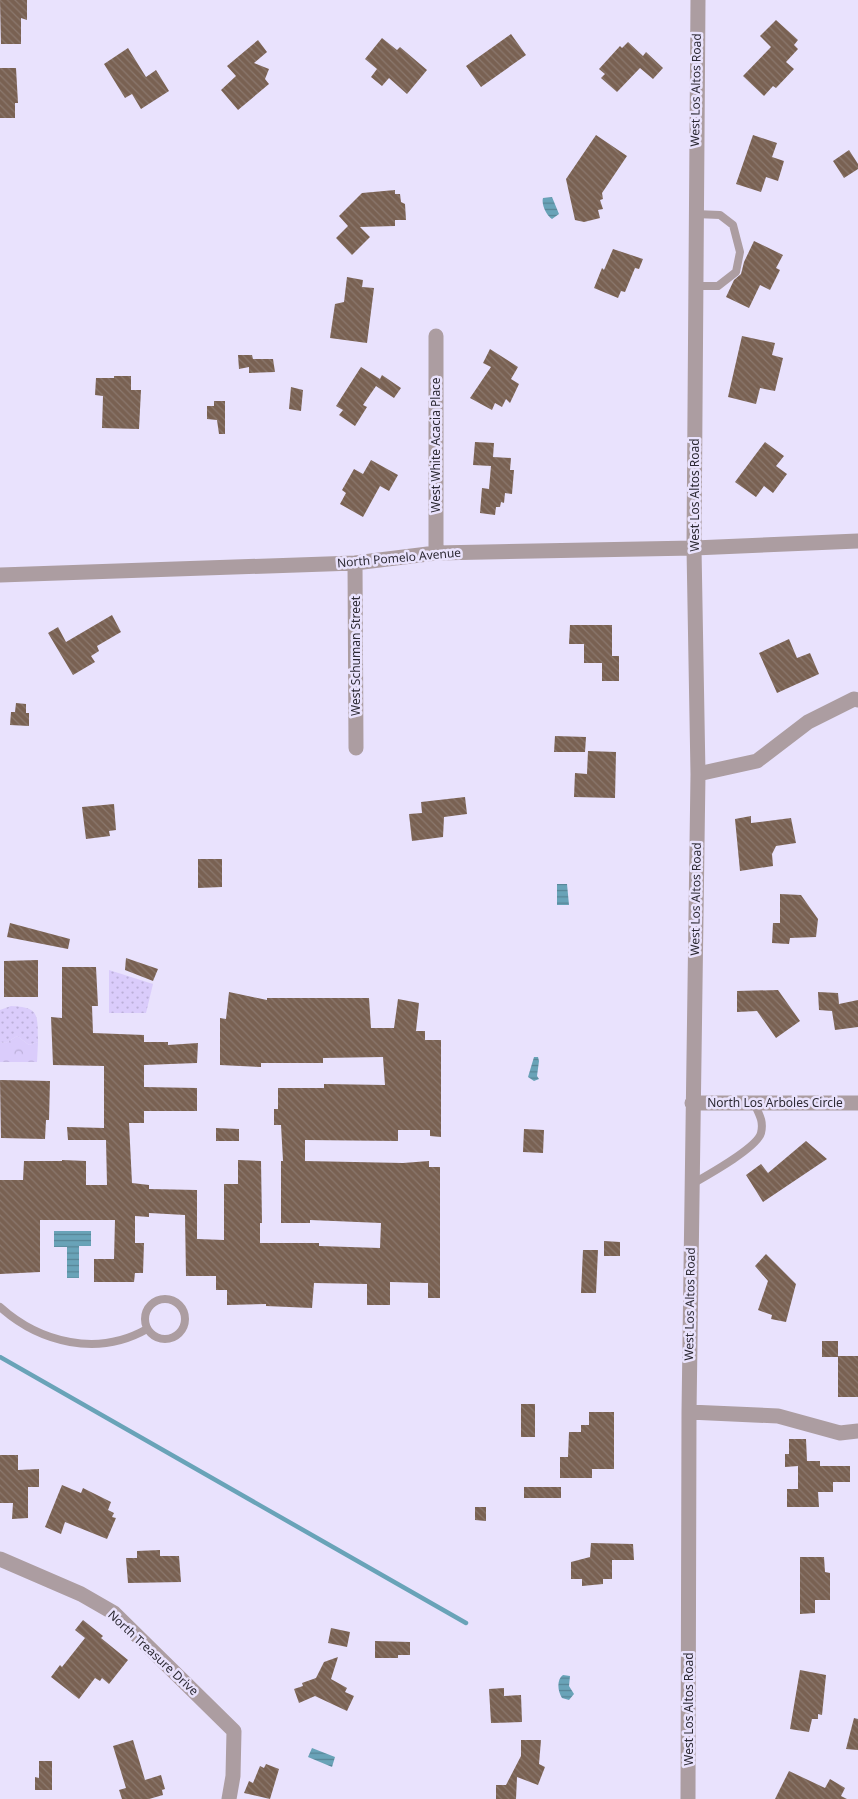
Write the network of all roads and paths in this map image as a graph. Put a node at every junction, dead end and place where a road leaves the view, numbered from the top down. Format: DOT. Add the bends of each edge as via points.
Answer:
graph roads {
  1 [pos="698,0"];
  2 [pos="695,214"];
  3 [pos="695,286"];
  4 [pos="436,336"];
  5 [pos="858,541"];
  6 [pos="694,548"];
  7 [pos="436,553"];
  8 [pos="355,563"];
  9 [pos="0,576"];
  10 [pos="858,700"];
  11 [pos="356,748"];
  12 [pos="698,774"];
  13 [pos="692,1103"];
  14 [pos="754,1103"];
  15 [pos="858,1103"];
  16 [pos="692,1184"];
  17 [pos="0,1307"];
  18 [pos="147,1329"];
  19 [pos="689,1412"];
  20 [pos="858,1431"];
  21 [pos="0,1559"];
  22 [pos="229,1799"];
  23 [pos="688,1799"];
  1 -- 2 [label="street, West Los Altos Road"];
  2 -- 3 [label="street, West Los Altos Road"];
  2 -- 3 [label="lane" via="720,215 733,225 740,252 736,272 718,286"];
  3 -- 6 [label="street, West Los Altos Road"];
  4 -- 7 [label="street, West White Acacia Place"];
  5 -- 6 [label="street, North Pomelo Avenue"];
  6 -- 7 [label="street, North Pomelo Avenue"];
  6 -- 12 [label="street, West Los Altos Road"];
  7 -- 8 [label="street, North Pomelo Avenue"];
  8 -- 9 [label="street, North Pomelo Avenue"];
  8 -- 11 [label="street, West Schuman Street"];
  10 -- 12 [label="street" via="854,699 808,722 756,761"];
  12 -- 13 [label="street, West Los Altos Road"];
  13 -- 14 [label="street, North Los Arboles Circle"];
  13 -- 16 [label="street, West Los Altos Road"];
  14 -- 15 [label="street, North Los Arboles Circle"];
  14 -- 16 [label="lane" via="762,1119 761,1135 722,1167"];
  16 -- 19 [label="street, West Los Altos Road"];
  17 -- 18 [label="lane" via="28,1328 62,1341 100,1344 136,1336"];
  18 -- 18 [label="lane" via="163,1339 176,1336 185,1326 182,1307 171,1299 157,1300 145,1315"];
  19 -- 20 [label="street" via="778,1416 840,1433"];
  19 -- 23 [label="street, West Los Altos Road"];
  21 -- 22 [label="street, North Treasure Drive" via="81,1594 114,1613 234,1731"];
}
